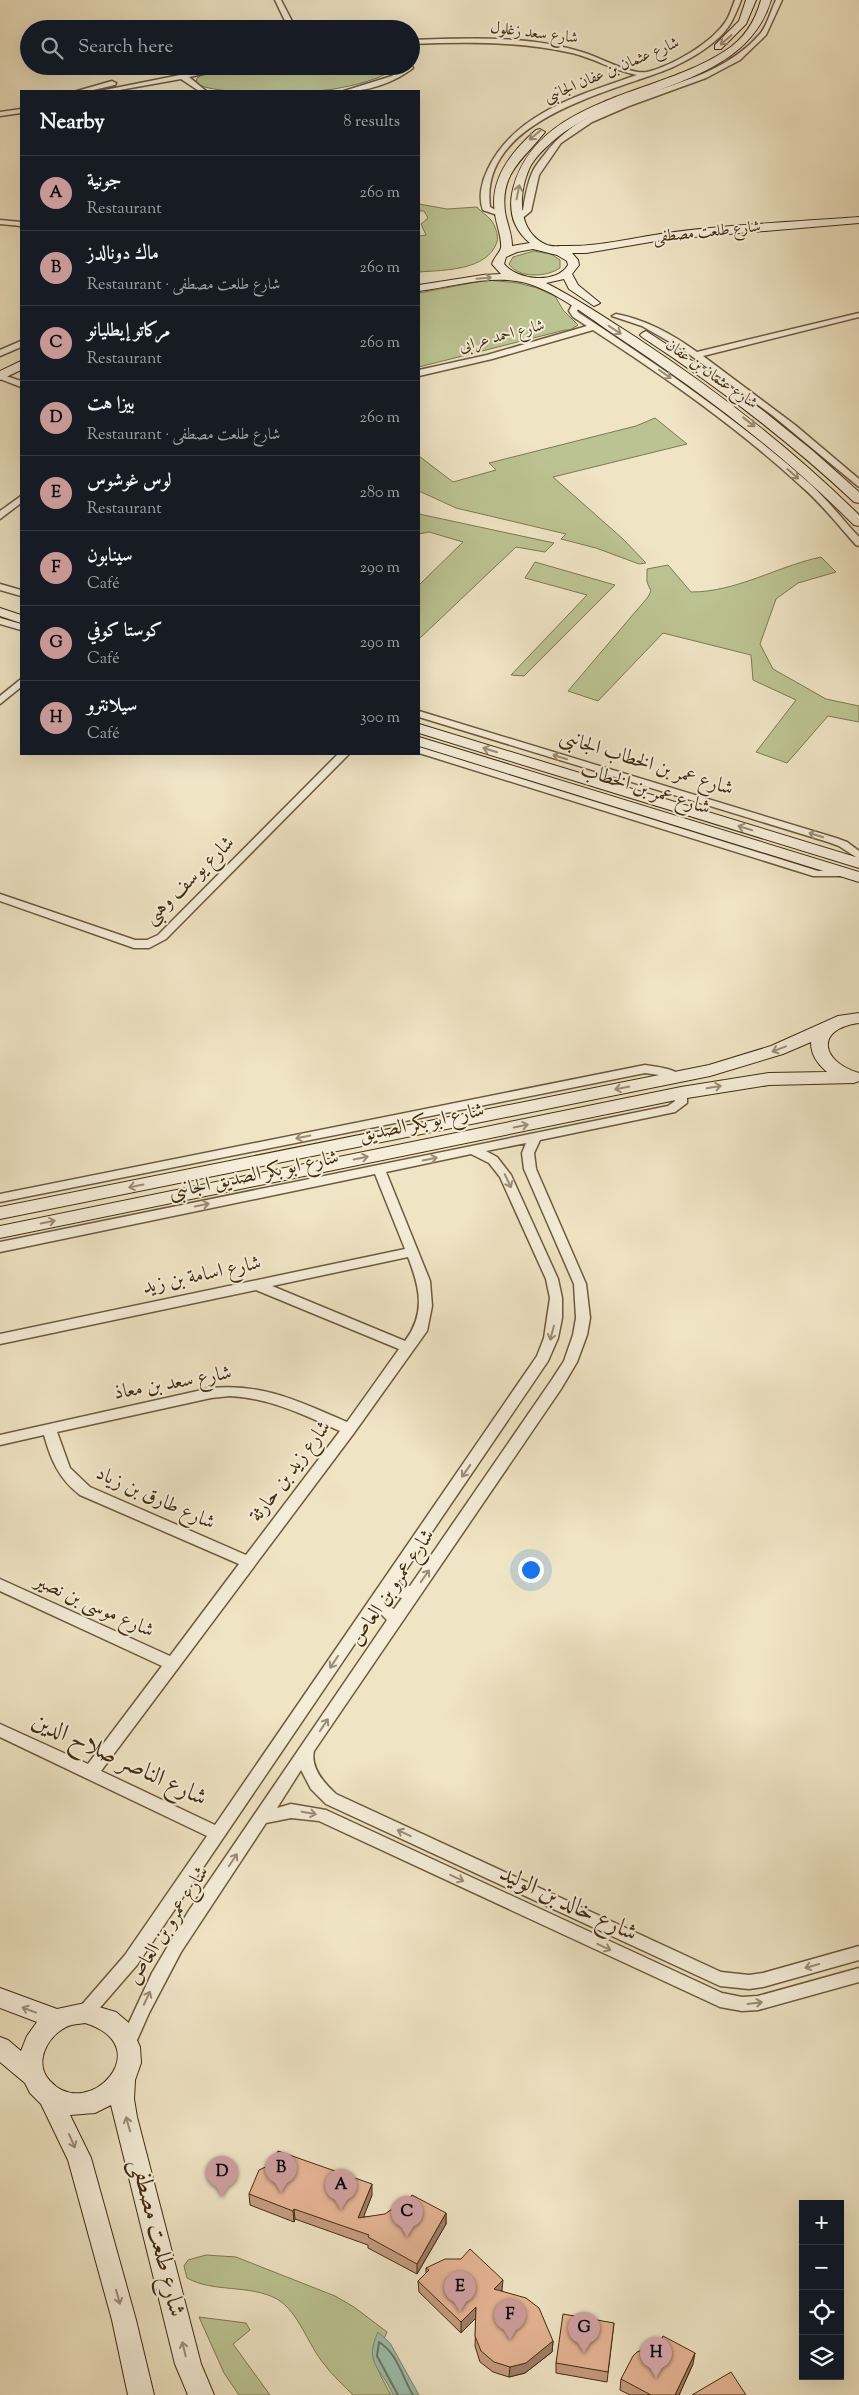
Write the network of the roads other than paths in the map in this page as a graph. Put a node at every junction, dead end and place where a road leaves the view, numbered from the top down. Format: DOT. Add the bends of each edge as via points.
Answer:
graph roads {
  1 [pos="278,0"];
  2 [pos="738,0"];
  3 [pos="751,0"];
  4 [pos="766,0"];
  5 [pos="778,0"];
  6 [pos="747,16"];
  7 [pos="761,17"];
  8 [pos="288,20"];
  9 [pos="420,42"];
  10 [pos="420,47"];
  11 [pos="649,74"];
  12 [pos="155,75"];
  13 [pos="188,75"];
  14 [pos="399,75"];
  15 [pos="182,76"];
  16 [pos="623,83"];
  17 [pos="83,90"];
  18 [pos="109,90"];
  19 [pos="202,90"];
  20 [pos="352,90"];
  21 [pos="20,111"];
  22 [pos="0,114"];
  23 [pos="500,214"];
  24 [pos="517,218"];
  25 [pos="859,220"];
  26 [pos="0,222"];
  27 [pos="20,224"];
  28 [pos="859,227"];
  29 [pos="543,247"];
  30 [pos="555,249"];
  31 [pos="502,256"];
  32 [pos="569,270"];
  33 [pos="522,278"];
  34 [pos="420,279"];
  35 [pos="420,288"];
  36 [pos="576,305"];
  37 [pos="859,315"];
  38 [pos="616,316"];
  39 [pos="593,327"];
  40 [pos="20,344"];
  41 [pos="0,353"];
  42 [pos="20,355"];
  43 [pos="696,355"];
  44 [pos="20,366"];
  45 [pos="0,372"];
  46 [pos="420,373"];
  47 [pos="20,383"];
  48 [pos="859,484"];
  49 [pos="859,499"];
  50 [pos="20,500"];
  51 [pos="0,516"];
  52 [pos="859,522"];
  53 [pos="859,543"];
  54 [pos="0,587"];
  55 [pos="20,593"];
  56 [pos="0,600"];
  57 [pos="20,606"];
  58 [pos="0,612"];
  59 [pos="20,619"];
  60 [pos="0,621"];
  61 [pos="20,627"];
  62 [pos="20,683"];
  63 [pos="0,701"];
  64 [pos="420,714"];
  65 [pos="420,728"];
  66 [pos="420,741"];
  67 [pos="420,750"];
  68 [pos="343,755"];
  69 [pos="859,856"];
  70 [pos="859,863"];
  71 [pos="853,875"];
  72 [pos="0,896"];
  73 [pos="859,1007"];
  74 [pos="851,1019"];
  75 [pos="824,1030"];
  76 [pos="676,1077"];
  77 [pos="857,1077"];
  78 [pos="682,1093"];
  79 [pos="535,1137"];
  80 [pos="473,1150"];
  81 [pos="379,1169"];
  82 [pos="0,1198"];
  83 [pos="0,1213"];
  84 [pos="0,1232"];
  85 [pos="0,1247"];
  86 [pos="412,1252"];
  87 [pos="257,1285"];
  88 [pos="0,1339"];
  89 [pos="408,1348"];
  90 [pos="49,1429"];
  91 [pos="349,1429"];
  92 [pos="0,1440"];
  93 [pos="249,1562"];
  94 [pos="389,1582"];
  95 [pos="0,1586"];
  96 [pos="414,1592"];
  97 [pos="371,1608"];
  98 [pos="396,1619"];
  99 [pos="172,1664"];
  100 [pos="0,1730"];
  101 [pos="305,1752"];
  102 [pos="90,1773"];
  103 [pos="261,1818"];
  104 [pos="217,1833"];
  105 [pos="859,1953"];
  106 [pos="859,1975"];
  107 [pos="0,1998"];
  108 [pos="85,2013"];
  109 [pos="58,2020"];
  110 [pos="128,2042"];
  111 [pos="0,2048"];
  112 [pos="32,2075"];
  113 [pos="123,2080"];
  114 [pos="50,2098"];
  115 [pos="142,2395"];
  116 [pos="201,2395"];
  1 -- 8 [label="street"];
  2 -- 11 [label="street, شارع عثمان بن عفان الجانبى" via="732,19 716,38"];
  3 -- 6 [label="street"];
  4 -- 7 [label="street"];
  5 -- 24 [label="street, شارع عثمان بن عفان الجانبى" via="774,17 764,34 730,63 705,76 619,106 584,124 555,146 536,170 527,211"];
  6 -- 7 [label="street"];
  6 -- 23 [label="street, one-way" via="727,41 702,58 584,105 537,134 513,159 505,175 499,199"];
  24 -- 7 [label="street, one-way" via="516,192 522,176 534,152 555,133 600,107 686,76 722,58 748,38"];
  9 -- 11 [label="street, شارع سعد زغلول" via="484,41 534,45 588,56 627,71"];
  10 -- 16 [label="street, شارع سعد زغلول" via="491,47 561,55 616,70 624,75"];
  11 -- 16 [label="street, شارع عثمان بن عفان الجانبى"];
  12 -- 17 [label="street"];
  13 -- 15 [label="street"];
  14 -- 20 [label="street"];
  15 -- 18 [label="street"];
  15 -- 19 [label="street"];
  16 -- 23 [label="street, شارع عثمان بن عفان الجانبى" via="563,105 526,128 507,145 491,170 484,192 486,208"];
  21 -- 22 [label="street"];
  23 -- 31 [label="street" via="508,238"];
  24 -- 29 [label="street" via="529,237"];
  25 -- 30 [label="street, شارع طلعت مصطفى" via="668,236 586,250"];
  26 -- 27 [label="street"];
  28 -- 32 [label="street, شارع طلعت مصطفى" via="669,243 593,258"];
  29 -- 30 [label="street, شارع طلعت مصطفى"];
  29 -- 31 [label="street, شارع طلعت مصطفى" via="523,247"];
  30 -- 32 [label="street, شارع عثمان بن عفان" via="572,259"];
  31 -- 33 [label="street" via="500,269"];
  31 -- 34 [label="street" via="484,265"];
  32 -- 33 [label="street, شارع طلعت مصطفى" via="549,279"];
  32 -- 38 [label="street, شارع عثمان بن عفان" via="572,287"];
  35 -- 33 [label="street, one-way" via="483,278"];
  33 -- 36 [label="street, شارع عثمان بن عفان" via="551,289"];
  36 -- 39 [label="street" via="574,313"];
  36 -- 52 [label="street, شارع عثمان بن عفان, one-way" via="675,368 742,416 817,479"];
  37 -- 43 [label="street"];
  38 -- 43 [label="street" via="646,324"];
  38 -- 49 [label="street, شارع عثمان بن عفان" via="740,399 789,436"];
  39 -- 46 [label="street, شارع احمد عرابى"];
  39 -- 53 [label="street, one-way" via="663,372 749,437 806,485"];
  40 -- 41 [label="street"];
  42 -- 45 [label="street"];
  43 -- 48 [label="street" via="808,438"];
  44 -- 45 [label="street"];
  45 -- 47 [label="street"];
  50 -- 51 [label="street"];
  54 -- 55 [label="street"];
  56 -- 57 [label="street"];
  58 -- 59 [label="street"];
  60 -- 61 [label="street"];
  62 -- 63 [label="street"];
  69 -- 64 [label="street, شارع عمر بن الخطاب الجانبى, one-way" via="848,846 832,840"];
  70 -- 65 [label="street, شارع عمر بن الخطاب, one-way"];
  66 -- 71 [label="street, شارع عمر بن الخطاب"];
  67 -- 71 [label="street" via="817,874"];
  68 -- 72 [label="street, شارع يوسف وهبى" via="224,877 156,941 134,944"];
  73 -- 74 [label="street, شارع ابو بكر الصديق"];
  74 -- 75 [label="street, شارع ابو بكر الصديق"];
  75 -- 76 [label="street, شارع ابو بكر الصديق, one-way" via="758,1057"];
  75 -- 77 [label="street" via="818,1040 818,1051 825,1062 838,1071"];
  76 -- 82 [label="street, شارع ابو بكر الصديق الجانبى, one-way" via="645,1069"];
  76 -- 83 [label="street, شارع ابو بكر الصديق, one-way"];
  78 -- 77 [label="street, شارع ابو بكر الصديق, one-way" via="769,1079"];
  78 -- 79 [label="street, شارع ابو بكر الصديق الجانبى" via="681,1103 671,1109"];
  84 -- 78 [label="street, شارع ابو بكر الصديق, one-way"];
  79 -- 80 [label="street, شارع ابو بكر الصديق الجانبى"];
  96 -- 79 [label="street, شارع عمرو بن العاص, one-way" via="560,1379 580,1335 583,1318 580,1284 528,1161"];
  81 -- 80 [label="street, شارع ابو بكر الصديق الجانبى, one-way"];
  80 -- 94 [label="street, شارع عمرو بن العاص, one-way" via="492,1160 505,1175 552,1278 555,1318 551,1338 532,1376"];
  85 -- 81 [label="street, شارع ابو بكر الصديق الجانبى, one-way"];
  81 -- 86 [label="street, شارع زيد بن حارثة"];
  86 -- 87 [label="street, شارع اسامة بن زيد"];
  86 -- 89 [label="street, شارع زيد بن حارثة" via="427,1298 420,1330"];
  87 -- 88 [label="street, شارع اسامة بن زيد"];
  87 -- 89 [label="street"];
  89 -- 91 [label="street, شارع زيد بن حارثة"];
  90 -- 91 [label="street, شارع سعد بن معاذ" via="211,1393 240,1390 268,1395"];
  90 -- 92 [label="street, شارع سعد بن معاذ"];
  90 -- 93 [label="street, شارع طارق بن زياد" via="64,1473 85,1491"];
  91 -- 93 [label="street, شارع زيد بن حارثة"];
  93 -- 99 [label="street, شارع زيد بن حارثة"];
  94 -- 96 [label="street" via="398,1592"];
  94 -- 97 [label="street, شارع عمرو بن العاص"];
  95 -- 99 [label="street, شارع موسى بن نصير"];
  96 -- 98 [label="street, شارع عمرو بن العاص"];
  97 -- 98 [label="street" via="386,1610"];
  97 -- 104 [label="street, شارع عمرو بن العاص, one-way"];
  101 -- 98 [label="street, شارع عمرو بن العاص, one-way"];
  99 -- 102 [label="street, شارع زيد بن حارثة"];
  100 -- 102 [label="street, شارع الناصر صلاح الدين"];
  101 -- 103 [label="street, شارع عمرو بن العاص"];
  105 -- 101 [label="street, شارع خالد بن الوليد, one-way" via="763,1980 720,1979 331,1798 311,1778"];
  102 -- 104 [label="street, شارع الناصر صلاح الدين"];
  103 -- 106 [label="street, شارع خالد بن الوليد, one-way" via="291,1811 321,1815 720,2000 758,2003"];
  110 -- 103 [label="street, شارع عمرو بن العاص, one-way" via="168,1957"];
  104 -- 108 [label="street, شارع عمرو بن العاص" via="130,1960"];
  109 -- 107 [label="street, one-way"];
  108 -- 109 [label="street"];
  108 -- 110 [label="street" via="112,2021"];
  109 -- 112 [label="street" via="44,2030 34,2044 30,2059"];
  110 -- 113 [label="street" via="130,2061"];
  111 -- 112 [label="street"];
  112 -- 114 [label="street" via="38,2088"];
  113 -- 114 [label="street" via="98,2101 64,2104"];
  116 -- 113 [label="street, شارع طلعت مصطفى, one-way" via="188,2364 125,2118"];
  114 -- 115 [label="street, one-way" via="79,2158"];
}
